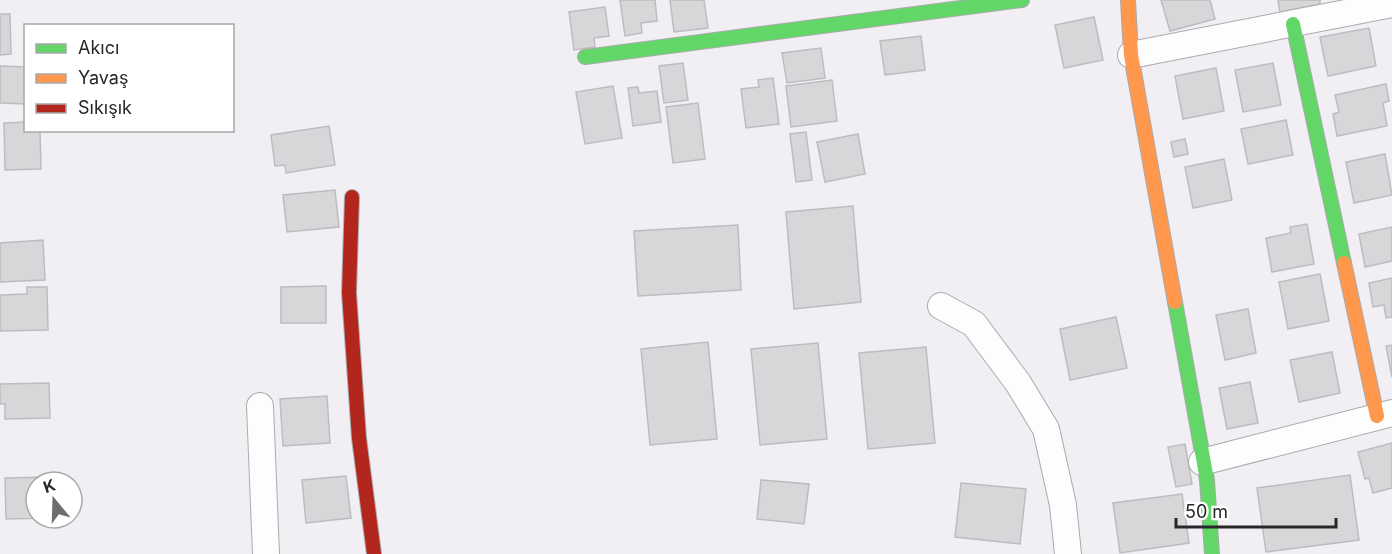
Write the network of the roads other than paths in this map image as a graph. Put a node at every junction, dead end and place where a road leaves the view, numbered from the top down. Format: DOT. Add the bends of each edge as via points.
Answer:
graph roads {
  1 [pos="1022,0"];
  2 [pos="1128,0"];
  3 [pos="1392,4"];
  4 [pos="1293,24"];
  5 [pos="1131,55"];
  6 [pos="585,57"];
  7 [pos="352,196"];
  8 [pos="941,306"];
  9 [pos="260,406"];
  10 [pos="1384,415"];
  11 [pos="1202,462"];
  12 [pos="266,554"];
  13 [pos="374,554"];
  14 [pos="1068,554"];
  15 [pos="1212,554"];
  1 -- 6 [label="street"];
  2 -- 5 [label="street"];
  3 -- 4 [label="street"];
  4 -- 5 [label="street"];
  4 -- 10 [label="street"];
  5 -- 11 [label="street"];
  7 -- 13 [label="street" via="349,293 359,438"];
  8 -- 14 [label="street" via="974,324 1046,429 1063,505"];
  9 -- 12 [label="street"];
  10 -- 11 [label="street"];
  11 -- 15 [label="street" via="1207,480"];
}
